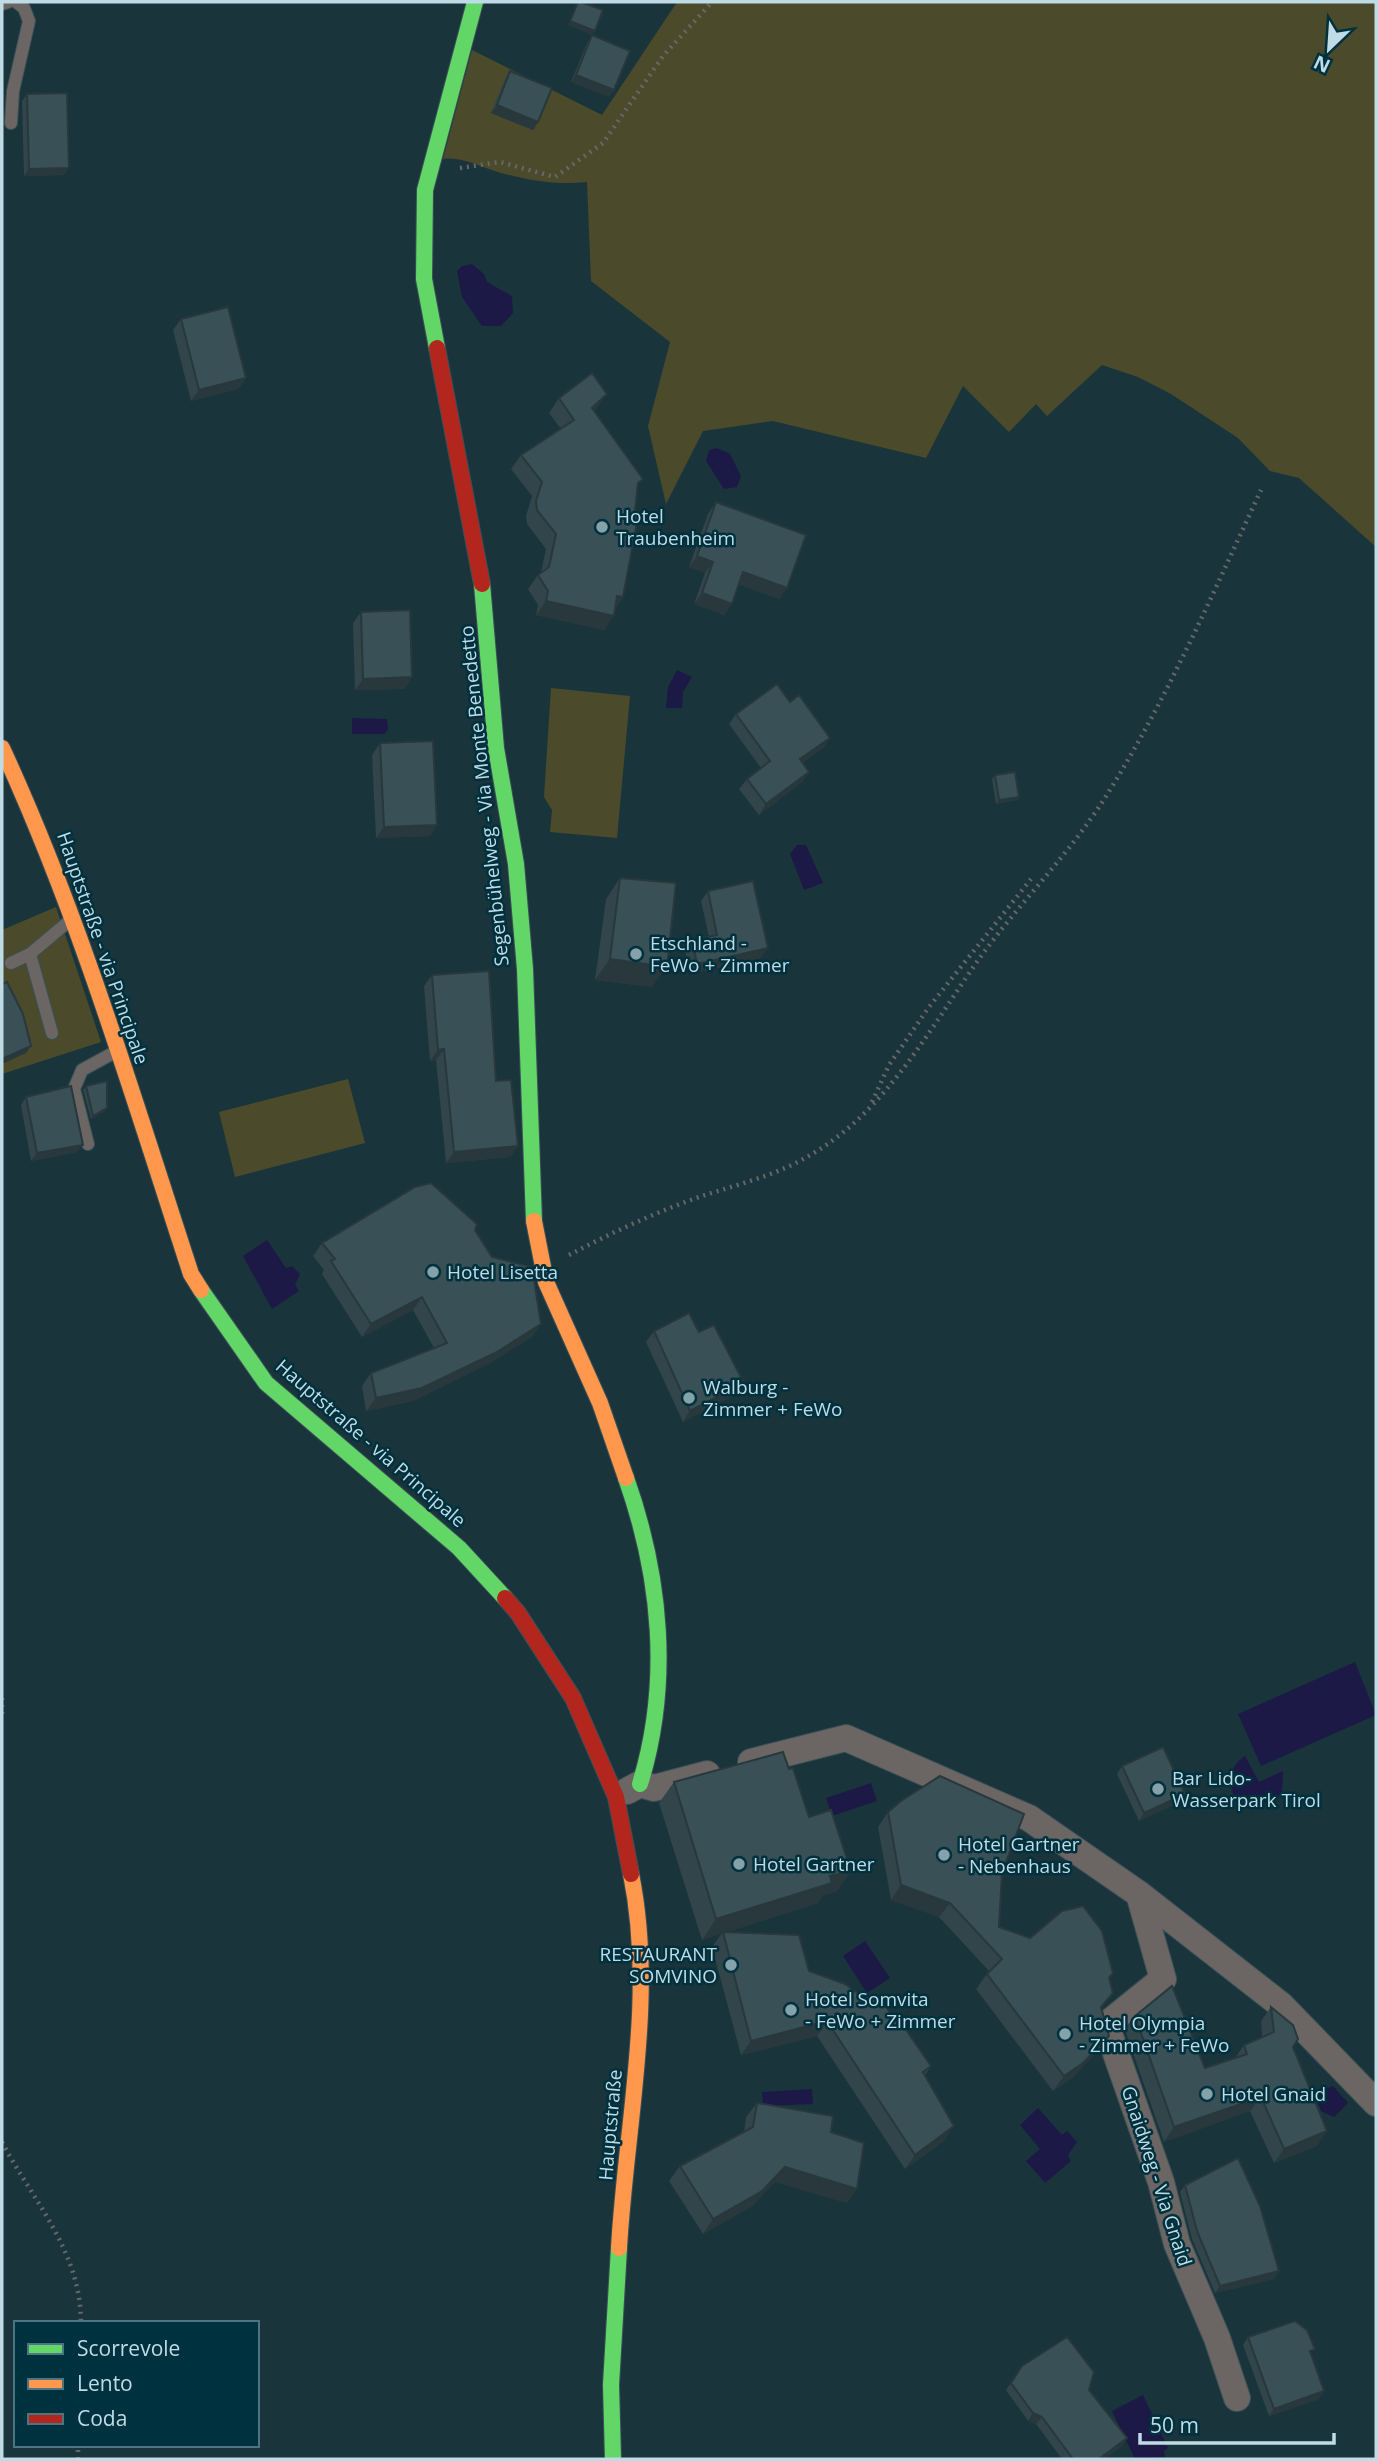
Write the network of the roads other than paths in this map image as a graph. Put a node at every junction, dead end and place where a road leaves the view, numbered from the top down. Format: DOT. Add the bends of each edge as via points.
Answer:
graph roads {
  1 [pos="8,2"];
  2 [pos="16,2"];
  3 [pos="475,2"];
  4 [pos="2,4"];
  5 [pos="11,123"];
  6 [pos="2,748"];
  7 [pos="71,919"];
  8 [pos="30,954"];
  9 [pos="11,963"];
  10 [pos="52,1033"];
  11 [pos="118,1050"];
  12 [pos="88,1144"];
  13 [pos="640,1784"];
  14 [pos="616,1797"];
  15 [pos="1139,1894"];
  16 [pos="1376,2103"];
  17 [pos="1237,2398"];
  18 [pos="613,2459"];
  1 -- 4 [label="lane"];
  2 -- 5 [label="lane" via="30,20 13,91"];
  3 -- 13 [label="street, Segenbühelweg - Via Monte Benedetto" via="425,190 424,279 481,578 496,748 516,864 525,969 534,1231 543,1269 600,1403 641,1521 655,1589 659,1668 653,1741"];
  6 -- 7 [label="street, Hauptstraße - via Principale" via="39,828"];
  7 -- 8 [label="lane"];
  7 -- 11 [label="street, Hauptstraße - via Principale"];
  8 -- 9 [label="lane"];
  8 -- 10 [label="lane"];
  11 -- 12 [label="lane" via="82,1070 74,1090"];
  11 -- 14 [label="street, Hauptstraße - via Principale" via="191,1274 232,1337 266,1382 459,1548 511,1605 573,1698"];
  13 -- 14 [label="street"];
  13 -- 15 [label="street" via="654,1788 846,1738 1029,1818"];
  14 -- 18 [label="street, Hauptstraße" via="633,1882 642,1967 618,2260 611,2385"];
  15 -- 16 [label="street" via="1281,2005"];
  15 -- 17 [label="street, Gnaidweg - Via Gnaid" via="1163,1979 1106,2025 1161,2182 1177,2244"];
}
